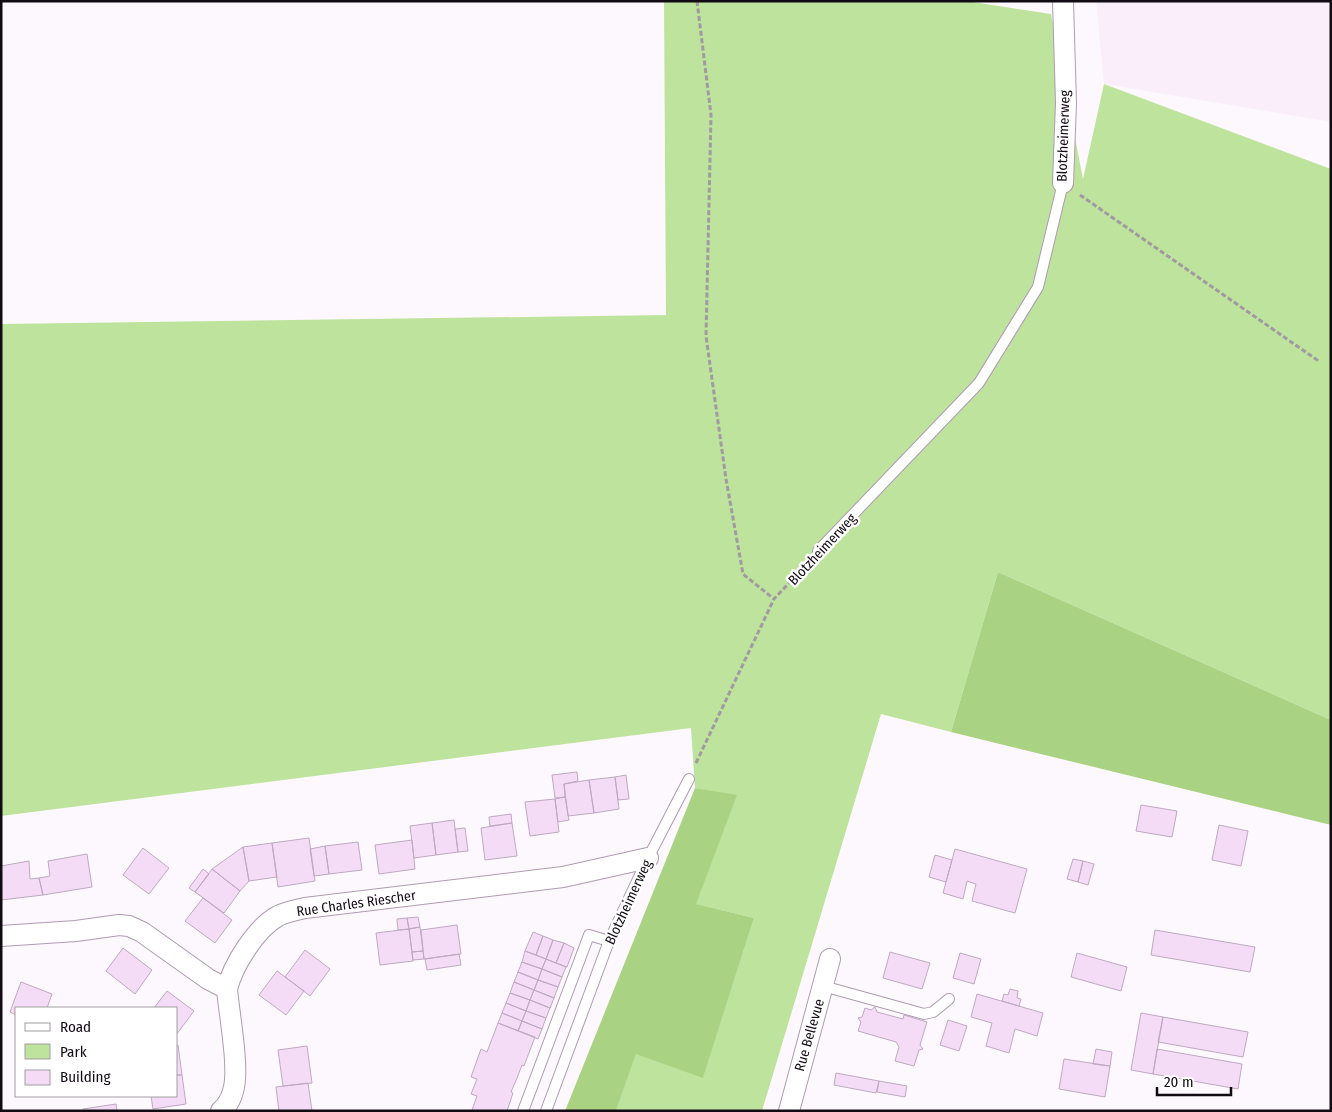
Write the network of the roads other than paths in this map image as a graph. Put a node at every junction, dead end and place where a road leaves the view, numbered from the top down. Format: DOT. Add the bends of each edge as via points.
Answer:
graph roads {
  1 [pos="1062,1"];
  2 [pos="1063,183"];
  3 [pos="818,551"];
  4 [pos="688,779"];
  5 [pos="648,858"];
  6 [pos="1,936"];
  7 [pos="609,941"];
  8 [pos="830,959"];
  9 [pos="823,986"];
  10 [pos="226,989"];
  11 [pos="949,999"];
  12 [pos="220,1111"];
  13 [pos="523,1111"];
  14 [pos="546,1111"];
  15 [pos="789,1111"];
  1 -- 2 [label="street, Blotzheimerweg" via="1066,103"];
  2 -- 3 [label="lane, Blotzheimerweg" via="1038,287 979,383"];
  4 -- 5 [label="lane, Blotzheimerweg"];
  5 -- 7 [label="lane, Blotzheimerweg"];
  5 -- 10 [label="street, Rue Charles Riescher" via="563,877 305,908 280,915 267,924 237,963"];
  6 -- 10 [label="street" via="129,926"];
  7 -- 13 [label="lane" via="589,936"];
  7 -- 14 [label="lane, Blotzheimerweg"];
  8 -- 9 [label="street, Rue Bellevue"];
  9 -- 11 [label="lane" via="924,1014 933,1012"];
  9 -- 15 [label="street, Rue Bellevue"];
  10 -- 12 [label="street, Rue Charles Riescher" via="236,1074 230,1100"];
}
